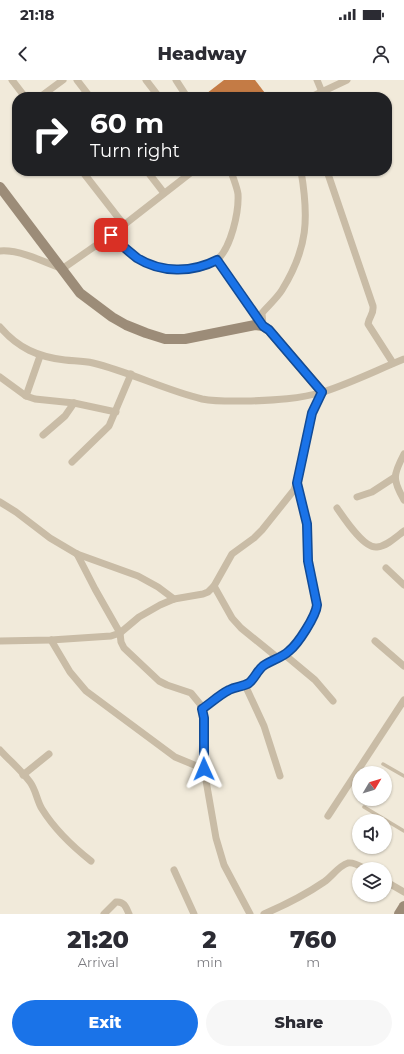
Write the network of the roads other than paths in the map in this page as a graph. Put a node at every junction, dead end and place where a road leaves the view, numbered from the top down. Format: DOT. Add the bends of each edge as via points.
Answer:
graph roads {
  1 [pos="12,80"];
  2 [pos="64,80"];
  3 [pos="77,80"];
  4 [pos="146,80"];
  5 [pos="176,80"];
  6 [pos="317,80"];
  7 [pos="347,80"];
  8 [pos="21,92"];
  9 [pos="47,92"];
  10 [pos="86,92"];
  11 [pos="155,92"];
  12 [pos="184,92"];
  13 [pos="322,92"];
  14 [pos="86,176"];
  15 [pos="151,176"];
  16 [pos="186,176"];
  17 [pos="233,176"];
  18 [pos="302,176"];
  19 [pos="328,176"];
  20 [pos="0,187"];
  21 [pos="164,193"];
  22 [pos="124,225"];
  23 [pos="111,235"];
  24 [pos="0,251"];
  25 [pos="217,260"];
  26 [pos="62,269"];
  27 [pos="263,326"];
  28 [pos="0,327"];
  29 [pos="40,356"];
  30 [pos="404,358"];
  31 [pos="393,363"];
  32 [pos="131,374"];
  33 [pos="0,377"];
  34 [pos="322,392"];
  35 [pos="26,396"];
  36 [pos="74,403"];
  37 [pos="116,412"];
  38 [pos="43,435"];
  39 [pos="404,454"];
  40 [pos="72,462"];
  41 [pos="395,477"];
  42 [pos="297,483"];
  43 [pos="357,497"];
  44 [pos="404,500"];
  45 [pos="0,502"];
  46 [pos="337,508"];
  47 [pos="404,531"];
  48 [pos="77,554"];
  49 [pos="386,568"];
  50 [pos="404,585"];
  51 [pos="214,586"];
  52 [pos="174,599"];
  53 [pos="120,633"];
  54 [pos="51,640"];
  55 [pos="0,641"];
  56 [pos="374,642"];
  57 [pos="282,656"];
  58 [pos="404,666"];
  59 [pos="245,685"];
  60 [pos="404,700"];
  61 [pos="333,701"];
  62 [pos="202,709"];
  63 [pos="0,750"];
  64 [pos="49,754"];
  65 [pos="384,764"];
  66 [pos="204,769"];
  67 [pos="23,775"];
  68 [pos="280,776"];
  69 [pos="404,776"];
  70 [pos="364,808"];
  71 [pos="328,816"];
  72 [pos="404,831"];
  73 [pos="90,861"];
  74 [pos="352,863"];
  75 [pos="174,870"];
  76 [pos="392,885"];
  77 [pos="404,892"];
  78 [pos="404,906"];
  79 [pos="104,914"];
  80 [pos="129,914"];
  81 [pos="194,914"];
  82 [pos="250,914"];
  83 [pos="264,914"];
  84 [pos="399,914"];
  1 -- 8 [label="street"];
  2 -- 9 [label="street"];
  3 -- 10 [label="street"];
  4 -- 11 [label="street"];
  5 -- 12 [label="street"];
  6 -- 13 [label="street"];
  7 -- 13 [label="street"];
  14 -- 22 [label="street"];
  15 -- 21 [label="street"];
  16 -- 21 [label="street"];
  17 -- 25 [label="street" via="238,193 236,217 226,248"];
  18 -- 27 [label="street" via="305,229 298,260 281,291 262,313"];
  19 -- 31 [label="street" via="373,306 368,324"];
  20 -- 26 [label="street"];
  21 -- 22 [label="street"];
  22 -- 23 [label="street"];
  23 -- 25 [label="street" via="137,258 158,268 188,269 205,266"];
  23 -- 26 [label="street"];
  24 -- 26 [label="street" via="6,250 34,258"];
  25 -- 27 [label="street"];
  26 -- 27 [label="street" via="80,293 91,302 112,318 146,333 165,338 185,339 255,325"];
  27 -- 34 [label="street"];
  28 -- 29 [label="street" via="19,345"];
  29 -- 32 [label="street" via="91,363"];
  29 -- 35 [label="street"];
  30 -- 31 [label="street"];
  31 -- 34 [label="street"];
  32 -- 34 [label="street" via="162,387 213,400 291,399"];
  32 -- 37 [label="street"];
  33 -- 35 [label="street"];
  34 -- 42 [label="street" via="312,413"];
  35 -- 36 [label="street"];
  36 -- 37 [label="street"];
  36 -- 38 [label="street" via="65,416"];
  37 -- 40 [label="street" via="109,426"];
  39 -- 41 [label="street"];
  41 -- 43 [label="street" via="372,492"];
  41 -- 44 [label="street" via="396,487"];
  42 -- 51 [label="street" via="262,530 232,554"];
  42 -- 57 [label="street" via="307,524 308,561 317,611 296,644"];
  45 -- 48 [label="street"];
  46 -- 47 [label="street" via="370,546 385,544"];
  48 -- 52 [label="street" via="138,576"];
  48 -- 53 [label="street"];
  49 -- 50 [label="street"];
  51 -- 52 [label="street" via="202,594"];
  51 -- 57 [label="street" via="237,623 256,642"];
  52 -- 53 [label="street" via="148,611"];
  53 -- 54 [label="street" via="111,636"];
  53 -- 62 [label="street" via="124,648 142,666 159,681 191,693"];
  54 -- 55 [label="street"];
  54 -- 66 [label="street" via="70,672 86,691 175,757"];
  56 -- 58 [label="street"];
  57 -- 59 [label="street" via="264,666 251,682"];
  57 -- 61 [label="street" via="315,680"];
  59 -- 62 [label="street" via="225,692"];
  59 -- 68 [label="street" via="264,726"];
  60 -- 71 [label="street"];
  62 -- 66 [label="street"];
  63 -- 67 [label="street"];
  64 -- 67 [label="street"];
  65 -- 69 [label="lane"];
  66 -- 82 [label="street" via="216,838 224,865"];
  67 -- 73 [label="street" via="53,824 71,845"];
  70 -- 72 [label="lane"];
  74 -- 83 [label="street" via="336,871 326,881 305,894"];
  75 -- 81 [label="street"];
  76 -- 77 [label="street"];
  78 -- 84 [label="street"];
  79 -- 80 [label="street" via="116,902 124,904"];
}
